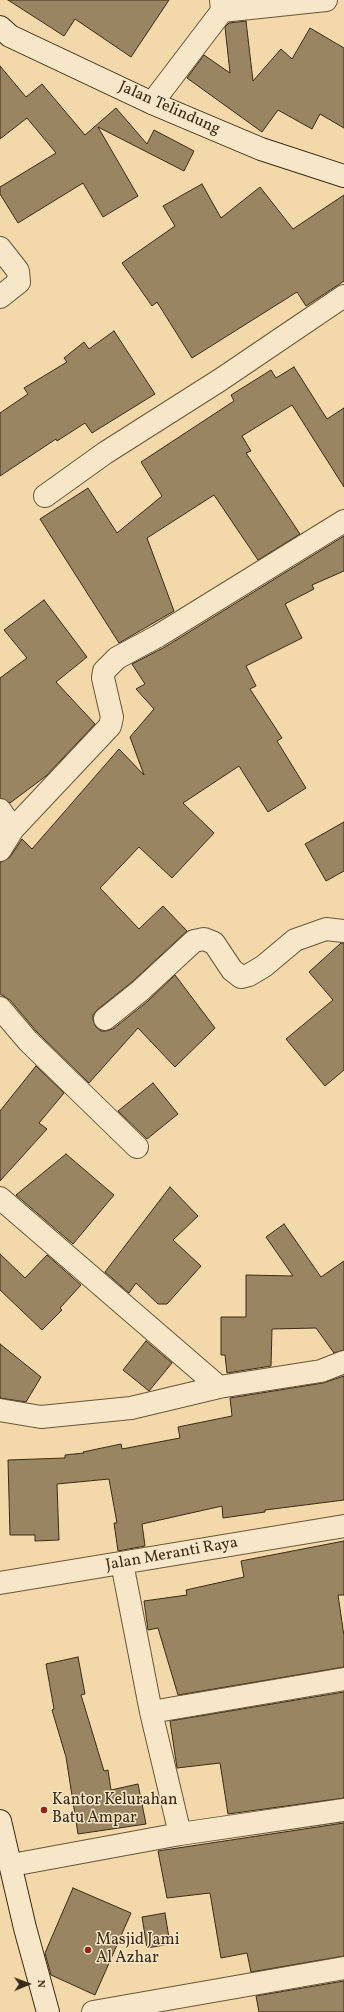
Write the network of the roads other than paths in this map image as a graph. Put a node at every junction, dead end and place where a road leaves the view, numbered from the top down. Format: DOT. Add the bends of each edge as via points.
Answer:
graph roads {
  1 [pos="326,0"];
  2 [pos="222,5"];
  3 [pos="3,36"];
  4 [pos="152,103"];
  5 [pos="344,176"];
  6 [pos="0,248"];
  7 [pos="344,296"];
  8 [pos="0,297"];
  9 [pos="45,496"];
  10 [pos="344,521"];
  11 [pos="0,810"];
  12 [pos="13,829"];
  13 [pos="0,850"];
  14 [pos="344,931"];
  15 [pos="0,1008"];
  16 [pos="105,1019"];
  17 [pos="137,1147"];
  18 [pos="0,1198"];
  19 [pos="344,1362"];
  20 [pos="219,1387"];
  21 [pos="0,1410"];
  22 [pos="344,1526"];
  23 [pos="122,1563"];
  24 [pos="0,1583"];
  25 [pos="344,1679"];
  26 [pos="152,1712"];
  27 [pos="344,1810"];
  28 [pos="0,1821"];
  29 [pos="180,1834"];
  30 [pos="12,1866"];
  31 [pos="344,1968"];
  32 [pos="48,2012"];
  33 [pos="93,2012"];
  1 -- 2 [label="street"];
  2 -- 4 [label="street"];
  3 -- 4 [label="street, Jalan Telindung"];
  4 -- 5 [label="street, Jalan Telindung" via="261,149"];
  6 -- 8 [label="street" via="18,271 19,282"];
  7 -- 9 [label="street" via="220,380 105,453"];
  10 -- 12 [label="street" via="158,636 117,658 104,671 103,678 112,716 110,726"];
  11 -- 12 [label="street"];
  12 -- 13 [label="street"];
  14 -- 16 [label="street" via="326,930 296,940 264,966 241,977 232,970 214,943 204,939 194,941 140,991"];
  15 -- 17 [label="street" via="28,1041"];
  18 -- 20 [label="street"];
  19 -- 20 [label="street" via="321,1371"];
  20 -- 21 [label="street" via="124,1408 42,1417"];
  22 -- 23 [label="street, Jalan Meranti Raya"];
  23 -- 24 [label="street, Jalan Meranti Raya"];
  23 -- 26 [label="street"];
  25 -- 26 [label="street"];
  26 -- 29 [label="street"];
  27 -- 29 [label="street"];
  28 -- 30 [label="street"];
  29 -- 30 [label="street"];
  30 -- 32 [label="street" via="25,1928"];
  31 -- 33 [label="street"];
}
